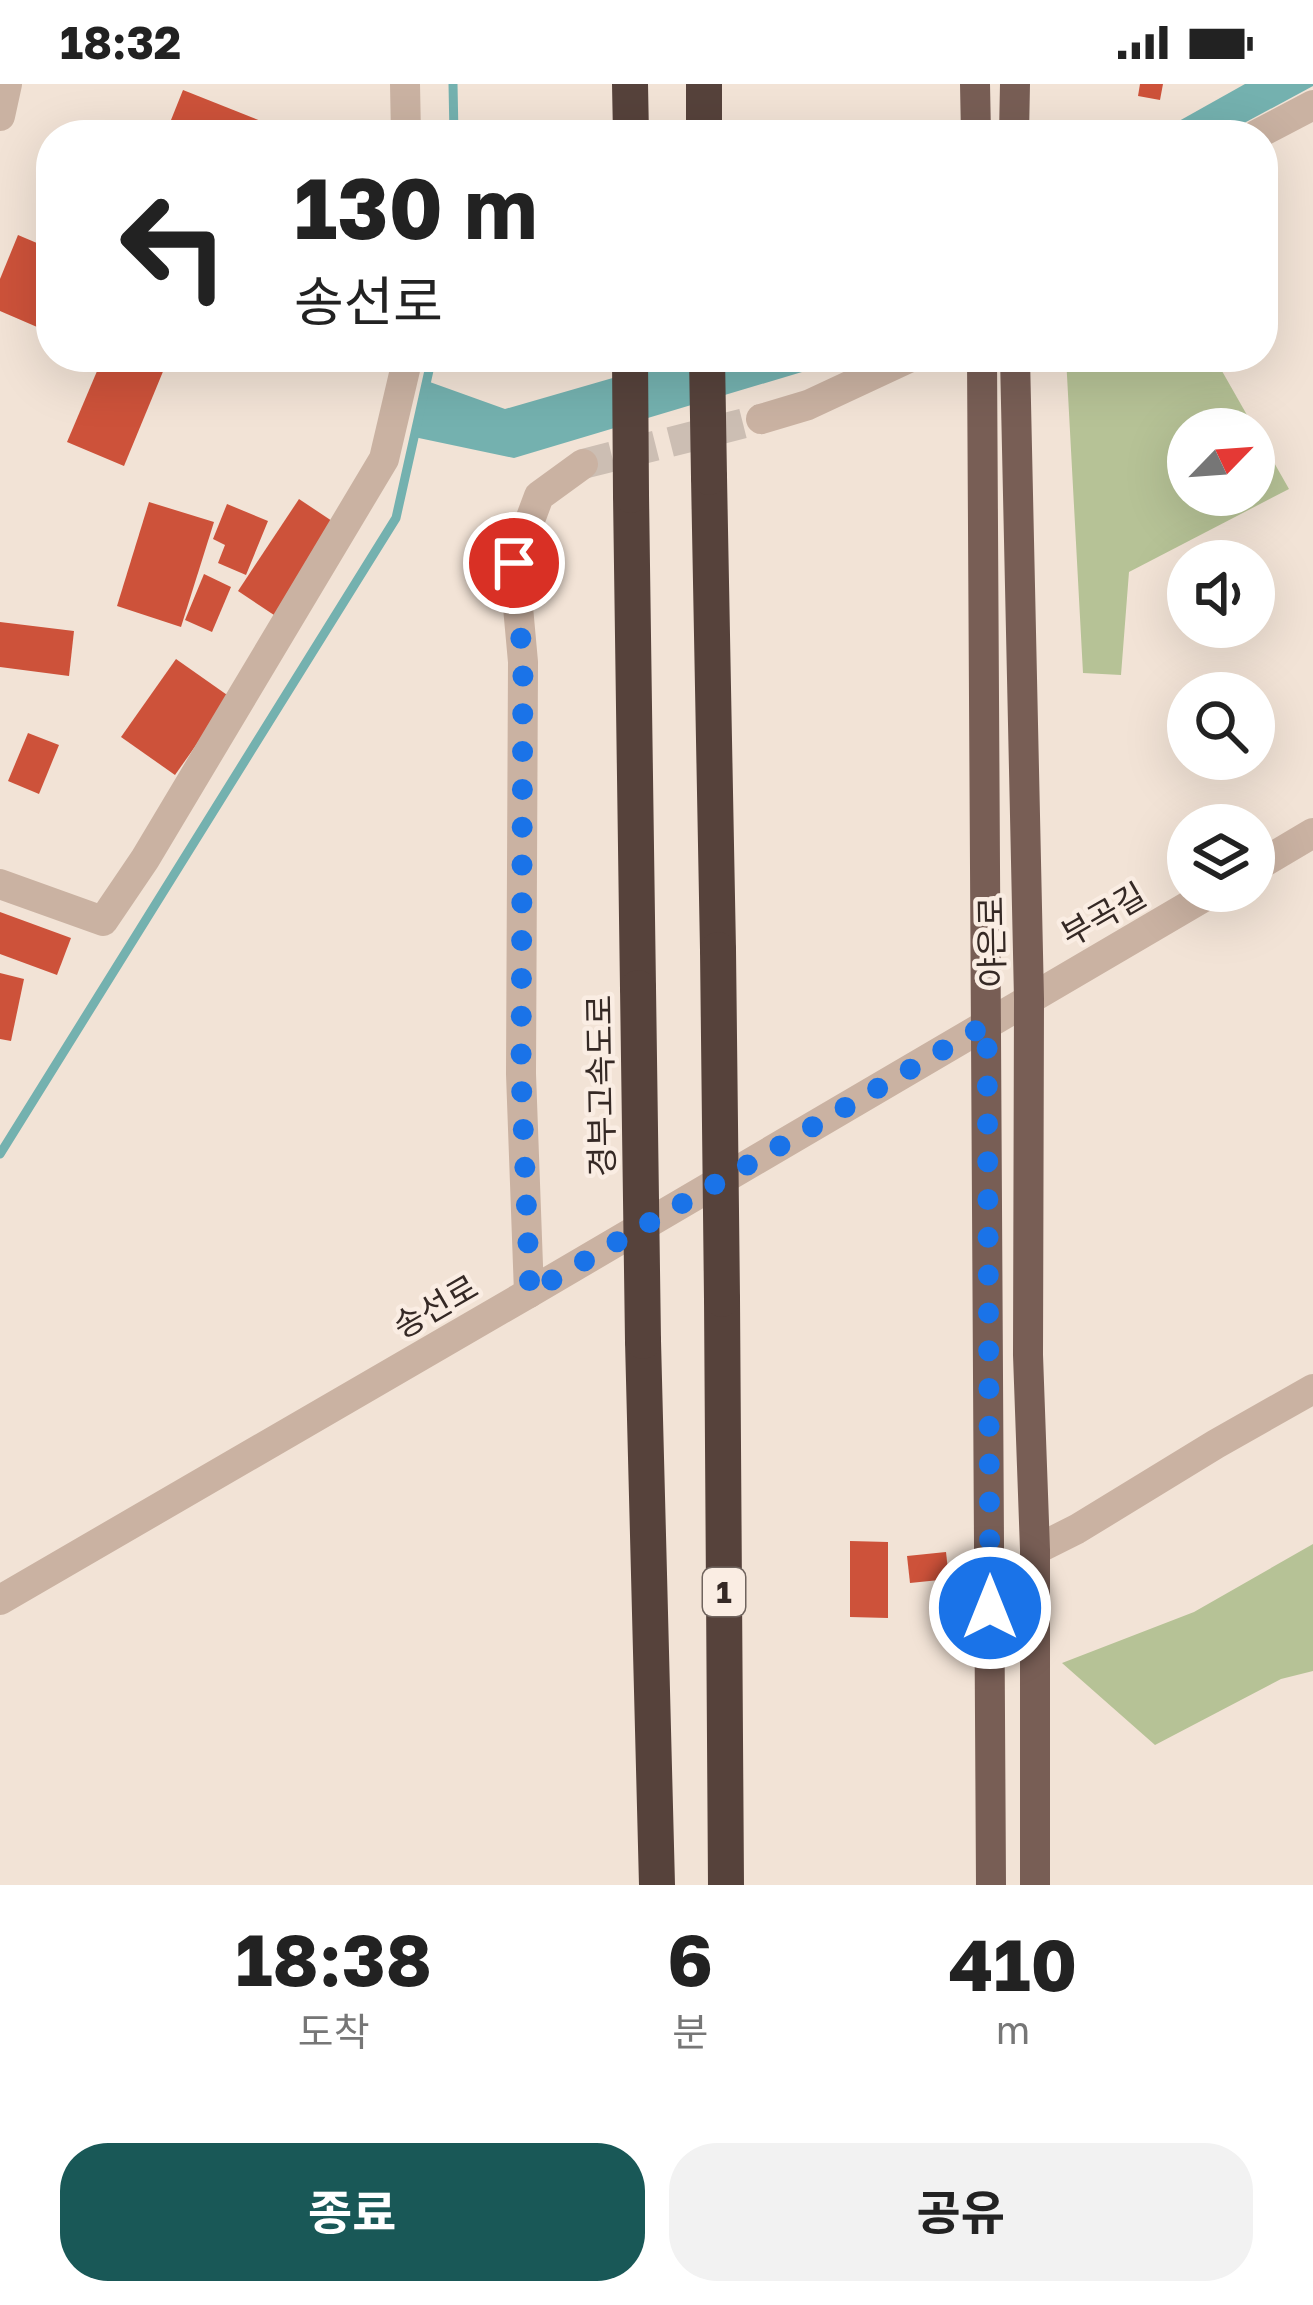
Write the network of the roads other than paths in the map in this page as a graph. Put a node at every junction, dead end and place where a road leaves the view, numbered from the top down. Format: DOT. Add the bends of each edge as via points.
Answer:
graph roads {
  1 [pos="8,84"];
  2 [pos="404,84"];
  3 [pos="631,84"];
  4 [pos="704,84"];
  5 [pos="975,84"];
  6 [pos="1015,84"];
  7 [pos="1313,105"];
  8 [pos="0,116"];
  9 [pos="405,120"];
  10 [pos="632,120"];
  11 [pos="704,120"];
  12 [pos="976,120"];
  13 [pos="1015,120"];
  14 [pos="1278,123"];
  15 [pos="404,372"];
  16 [pos="630,372"];
  17 [pos="707,372"];
  18 [pos="879,372"];
  19 [pos="982,372"];
  20 [pos="1015,372"];
  21 [pos="761,419"];
  22 [pos="583,464"];
  23 [pos="1313,833"];
  24 [pos="1275,856"];
  25 [pos="0,884"];
  26 [pos="1178,912"];
  27 [pos="1028,999"];
  28 [pos="987,1024"];
  29 [pos="530,1293"];
  30 [pos="1313,1389"];
  31 [pos="1035,1550"];
  32 [pos="0,1600"];
  33 [pos="656,1885"];
  34 [pos="726,1885"];
  35 [pos="992,1885"];
  36 [pos="1034,1885"];
  1 -- 8 [label="street"];
  2 -- 9 [label="street"];
  3 -- 10 [label="highway"];
  4 -- 11 [label="highway"];
  5 -- 12 [label="main road"];
  6 -- 13 [label="main road"];
  7 -- 14 [label="street"];
  15 -- 25 [label="street" via="384,459 103,921"];
  16 -- 33 [label="highway, 경부고속도로, bridge"];
  17 -- 34 [label="highway, 1, bridge"];
  18 -- 21 [label="street"];
  19 -- 28 [label="main road, 야은로"];
  20 -- 27 [label="main road, 야은로"];
  22 -- 29 [label="street" via="539,496 514,563 523,662 521,1074"];
  23 -- 24 [label="street"];
  26 -- 27 [label="street, 부곡길"];
  27 -- 28 [label="street, 송선로"];
  27 -- 31 [label="main road, 야은로"];
  28 -- 29 [label="street, 송선로"];
  28 -- 35 [label="main road, 야은로"];
  29 -- 32 [label="street, 송선로"];
  30 -- 31 [label="street"];
  31 -- 36 [label="main road, 야은로"];
}
